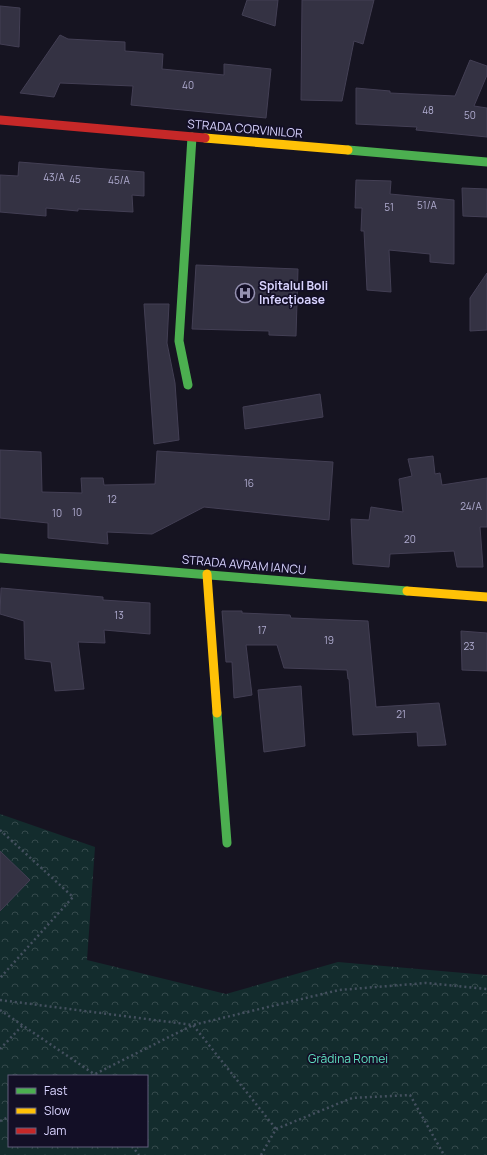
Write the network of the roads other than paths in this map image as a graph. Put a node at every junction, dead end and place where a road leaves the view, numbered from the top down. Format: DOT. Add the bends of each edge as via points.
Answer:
graph roads {
  1 [pos="0,120"];
  2 [pos="192,137"];
  3 [pos="487,162"];
  4 [pos="188,385"];
  5 [pos="0,558"];
  6 [pos="207,574"];
  7 [pos="487,597"];
  8 [pos="226,843"];
  1 -- 2 [label="street, STRADA CORVINILOR"];
  2 -- 3 [label="street, STRADA CORVINILOR"];
  2 -- 4 [label="street" via="179,341"];
  5 -- 6 [label="street, STRADA AVRAM IANCU"];
  6 -- 7 [label="street, STRADA AVRAM IANCU"];
  6 -- 8 [label="street"];
}
